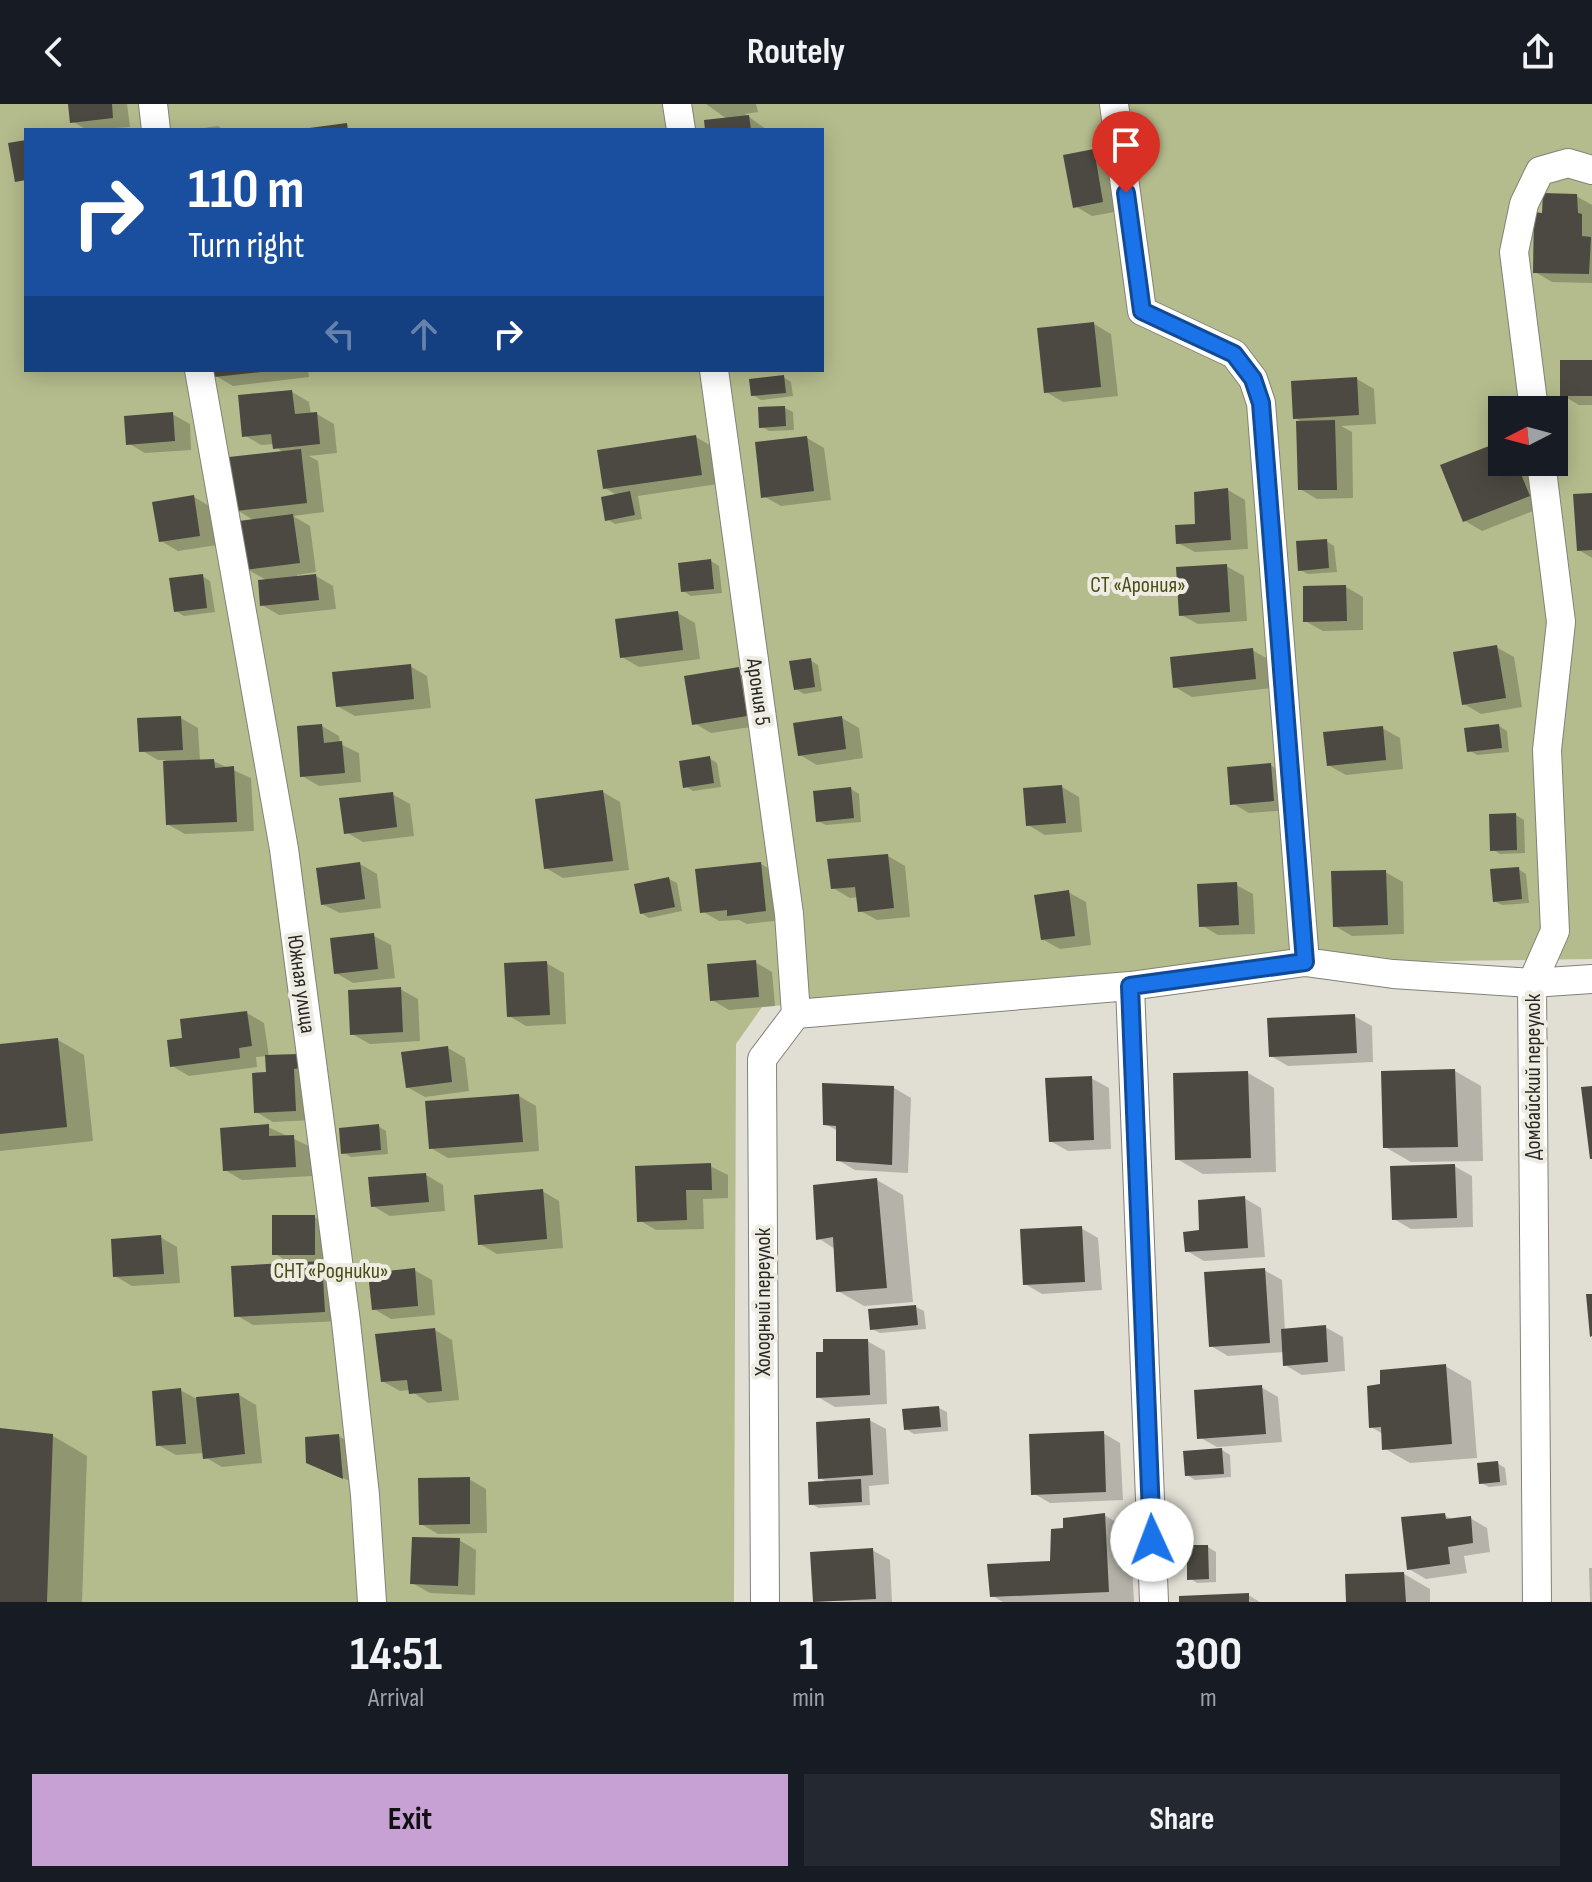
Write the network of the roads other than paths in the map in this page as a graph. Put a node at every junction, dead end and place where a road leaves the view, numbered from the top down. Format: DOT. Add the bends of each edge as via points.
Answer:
graph roads {
  1 [pos="153,104"];
  2 [pos="677,104"];
  3 [pos="1114,104"];
  4 [pos="156,128"];
  5 [pos="681,128"];
  6 [pos="1592,170"];
  7 [pos="199,372"];
  8 [pos="714,372"];
  9 [pos="1532,396"];
  10 [pos="1543,476"];
  11 [pos="1305,962"];
  12 [pos="1592,979"];
  13 [pos="1532,983"];
  14 [pos="1130,986"];
  15 [pos="796,1014"];
  16 [pos="372,1602"];
  17 [pos="765,1602"];
  18 [pos="1154,1602"];
  19 [pos="1537,1602"];
  1 -- 4 [label="street"];
  2 -- 5 [label="street"];
  3 -- 11 [label="street" via="1142,311 1234,354 1253,379 1261,403"];
  6 -- 9 [label="street" via="1568,163 1540,171 1524,204 1514,252"];
  7 -- 16 [label="street, Южная улица" via="284,849 346,1322"];
  8 -- 15 [label="street, Арония 5" via="789,914"];
  10 -- 13 [label="street, Домбайский переулок" via="1561,622 1547,750 1555,931"];
  11 -- 13 [label="street"];
  11 -- 14 [label="street"];
  12 -- 13 [label="street"];
  13 -- 19 [label="street, Домбайский переулок"];
  14 -- 15 [label="street"];
  14 -- 18 [label="street"];
  15 -- 17 [label="street, Холодный переулок" via="762,1059"];
}
